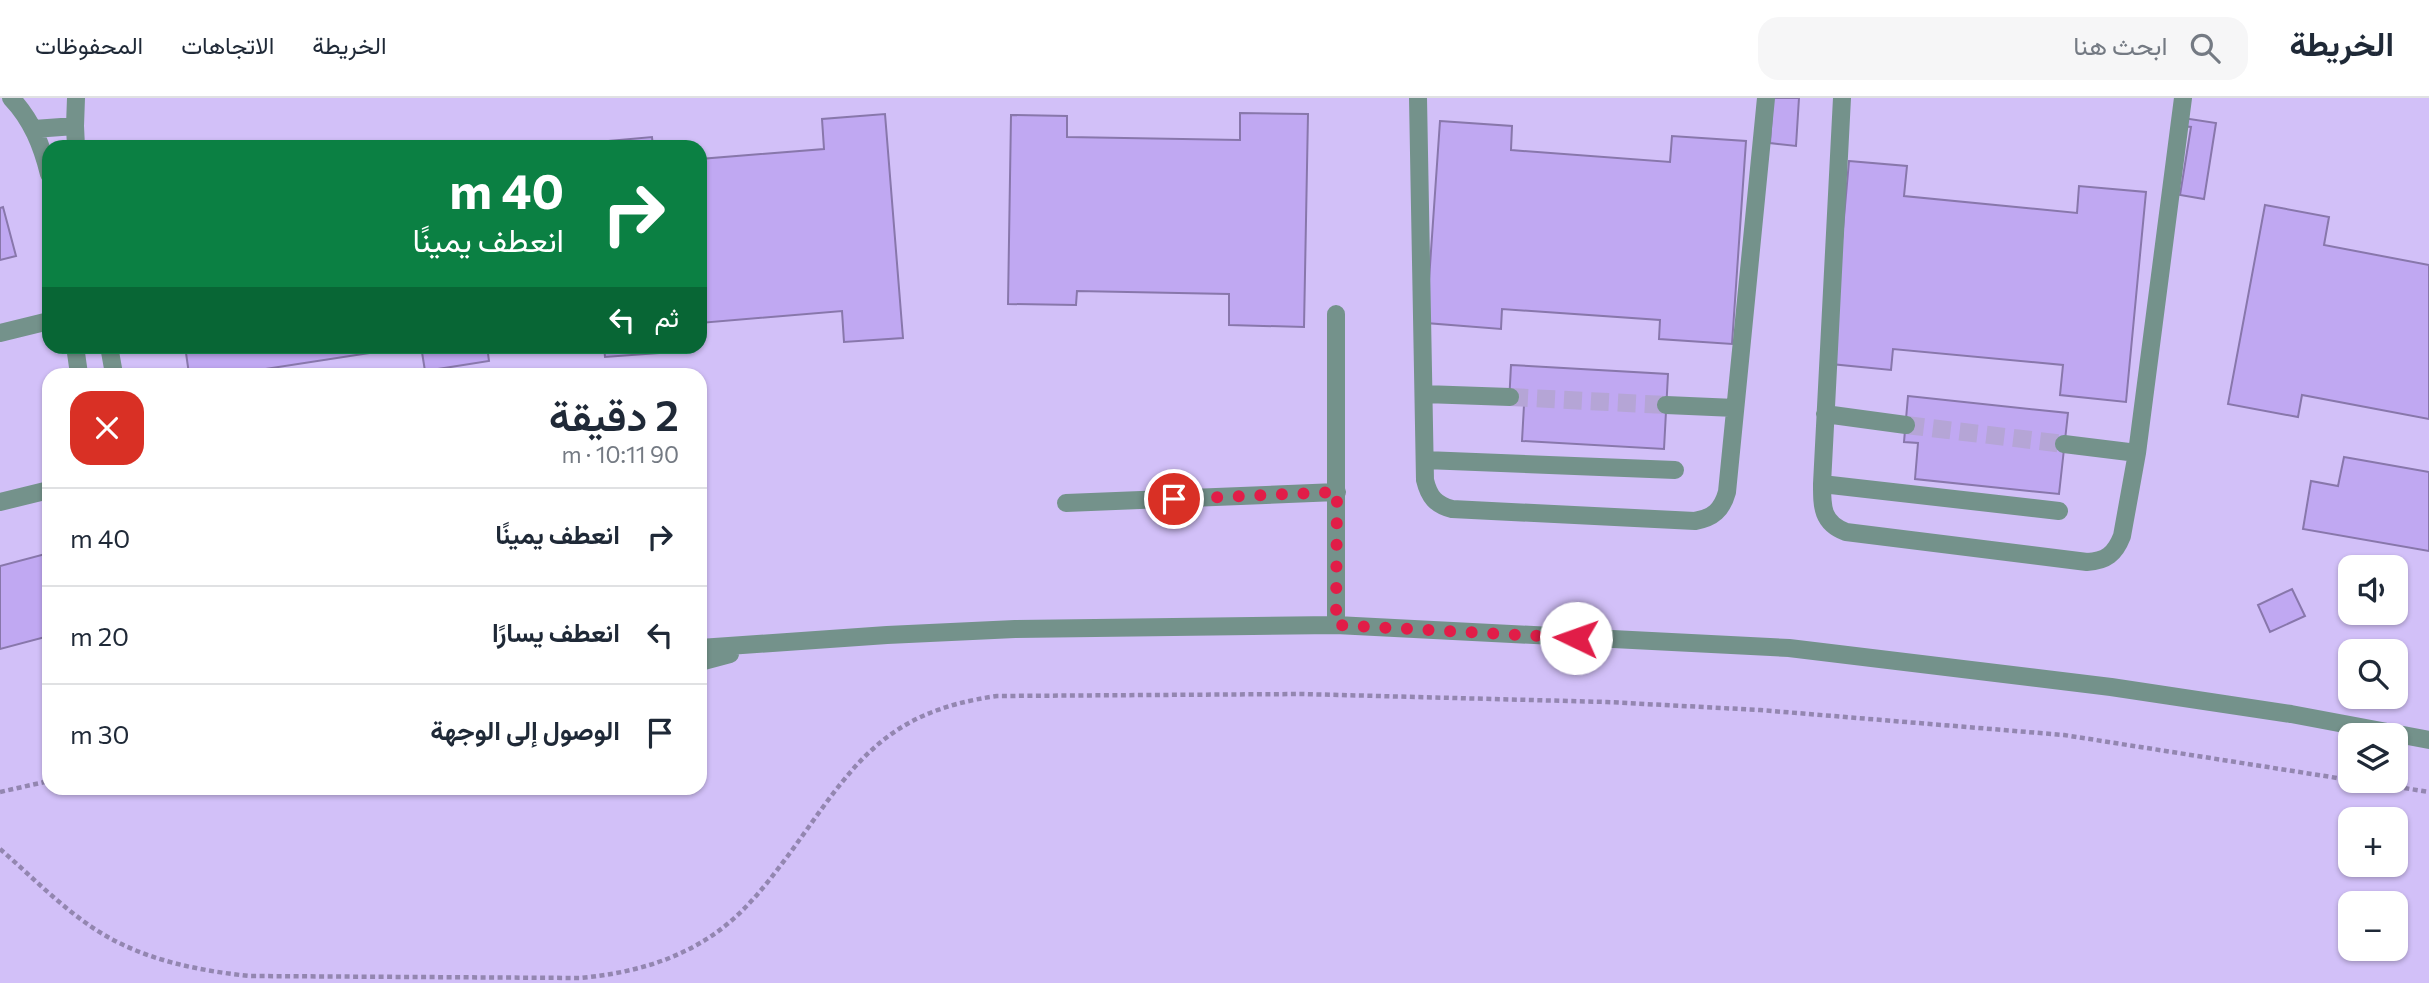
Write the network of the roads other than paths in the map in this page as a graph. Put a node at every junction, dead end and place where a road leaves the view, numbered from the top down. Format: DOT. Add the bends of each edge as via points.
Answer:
graph roads {
  1 [pos="12,98"];
  2 [pos="76,98"];
  3 [pos="1418,98"];
  4 [pos="1766,98"];
  5 [pos="1842,98"];
  6 [pos="2183,98"];
  7 [pos="75,126"];
  8 [pos="34,129"];
  9 [pos="76,140"];
  10 [pos="42,148"];
  11 [pos="1336,314"];
  12 [pos="42,323"];
  13 [pos="0,333"];
  14 [pos="1424,394"];
  15 [pos="1510,397"];
  16 [pos="1666,405"];
  17 [pos="1735,408"];
  18 [pos="1825,414"];
  19 [pos="1906,425"];
  20 [pos="2064,444"];
  21 [pos="2137,453"];
  22 [pos="1425,460"];
  23 [pos="1675,470"];
  24 [pos="1822,484"];
  25 [pos="42,492"];
  26 [pos="1337,492"];
  27 [pos="0,502"];
  28 [pos="1066,503"];
  29 [pos="2059,512"];
  30 [pos="1336,625"];
  31 [pos="760,645"];
  32 [pos="707,648"];
  33 [pos="707,660"];
  34 [pos="2429,740"];
  1 -- 8 [label="street"];
  2 -- 7 [label="street"];
  3 -- 14 [label="street"];
  4 -- 17 [label="street"];
  5 -- 18 [label="street"];
  6 -- 21 [label="street"];
  7 -- 8 [label="street"];
  7 -- 9 [label="street"];
  8 -- 10 [label="street"];
  11 -- 26 [label="street"];
  12 -- 13 [label="street"];
  14 -- 15 [label="street"];
  14 -- 22 [label="street"];
  16 -- 17 [label="street"];
  17 -- 22 [label="street" via="1727,492 1724,503 1707,519 1442,507 1428,491"];
  18 -- 19 [label="street"];
  18 -- 24 [label="street"];
  20 -- 21 [label="street"];
  21 -- 24 [label="street" via="2122,536 2110,556 2099,561 1846,532 1828,521 1823,511"];
  22 -- 23 [label="street"];
  24 -- 29 [label="street"];
  25 -- 27 [label="street"];
  26 -- 28 [label="street"];
  26 -- 30 [label="street"];
  30 -- 31 [label="street" via="1015,629"];
  30 -- 34 [label="street" via="1789,648 2111,687"];
  31 -- 32 [label="street"];
  31 -- 33 [label="street"];
}
